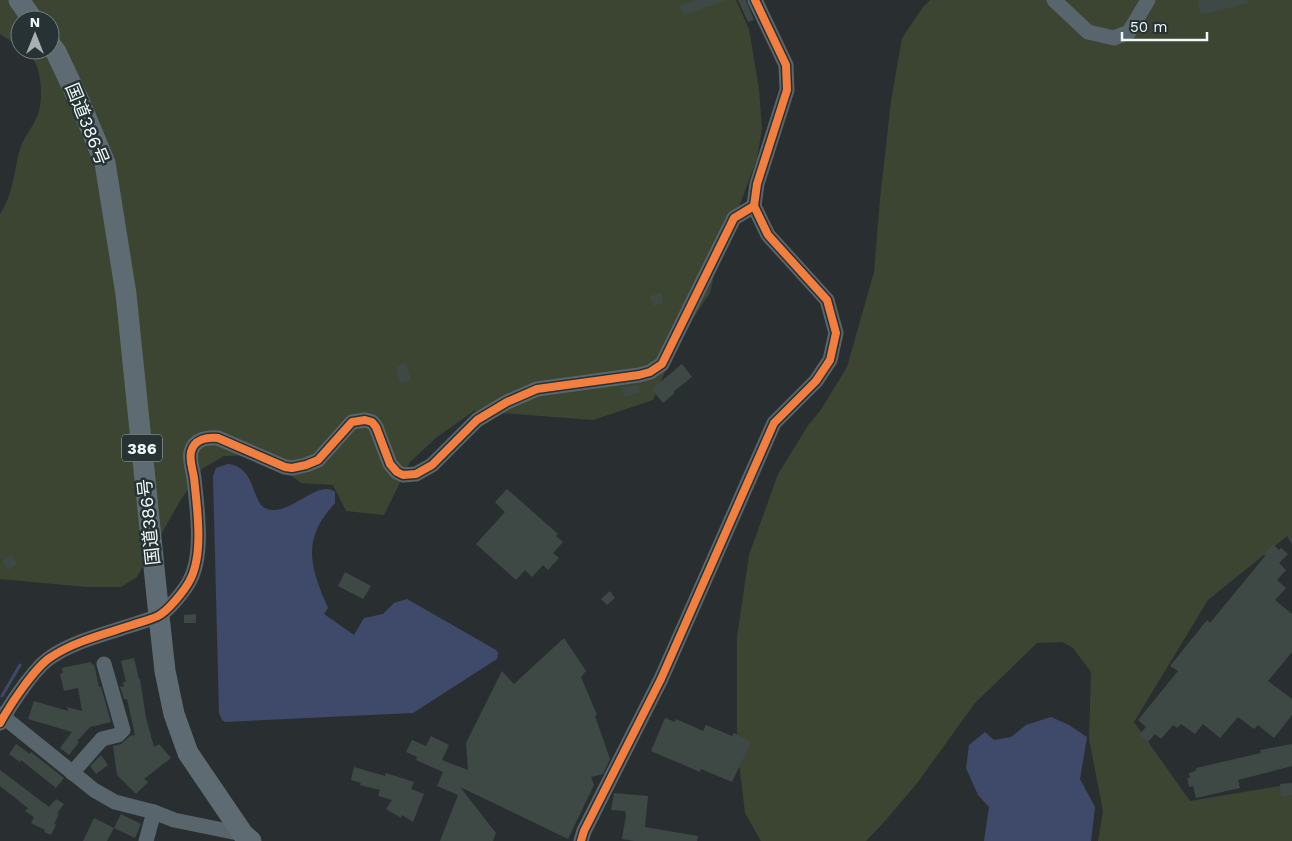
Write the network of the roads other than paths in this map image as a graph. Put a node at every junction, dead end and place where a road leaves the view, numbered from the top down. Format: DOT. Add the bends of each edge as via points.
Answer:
graph roads {
  1 [pos="755,0"];
  2 [pos="1054,0"];
  3 [pos="1148,0"];
  4 [pos="60,60"];
  5 [pos="754,206"];
  6 [pos="158,616"];
  7 [pos="104,664"];
  8 [pos="1,718"];
  9 [pos="72,772"];
  10 [pos="154,812"];
  11 [pos="247,837"];
  12 [pos="146,841"];
  13 [pos="581,841"];
  1 -- 5 [label="street" via="786,65 787,90 757,184"];
  2 -- 3 [label="street" via="1088,32 1114,38 1129,32"];
  4 -- 6 [label="highway, 国道386号 / 386" via="105,163 126,294"];
  5 -- 6 [label="street" via="734,218 662,364 639,375 537,389 507,402 477,420 422,472 410,475 397,472 390,464 376,427 365,420 352,422 318,460 299,467 285,467 218,438 200,440 190,458 199,535 196,560 191,579"];
  5 -- 13 [label="street" via="768,235 827,300 836,333 830,360 816,381 774,423 661,679"];
  6 -- 8 [label="street" via="78,643 50,657"];
  6 -- 11 [label="highway, 国道386号 / 386" via="174,714 188,753"];
  7 -- 9 [label="street" via="122,732 102,739"];
  8 -- 9 [label="street"];
  9 -- 10 [label="street" via="115,802"];
  10 -- 11 [label="street" via="174,820"];
  10 -- 12 [label="street"];
}
